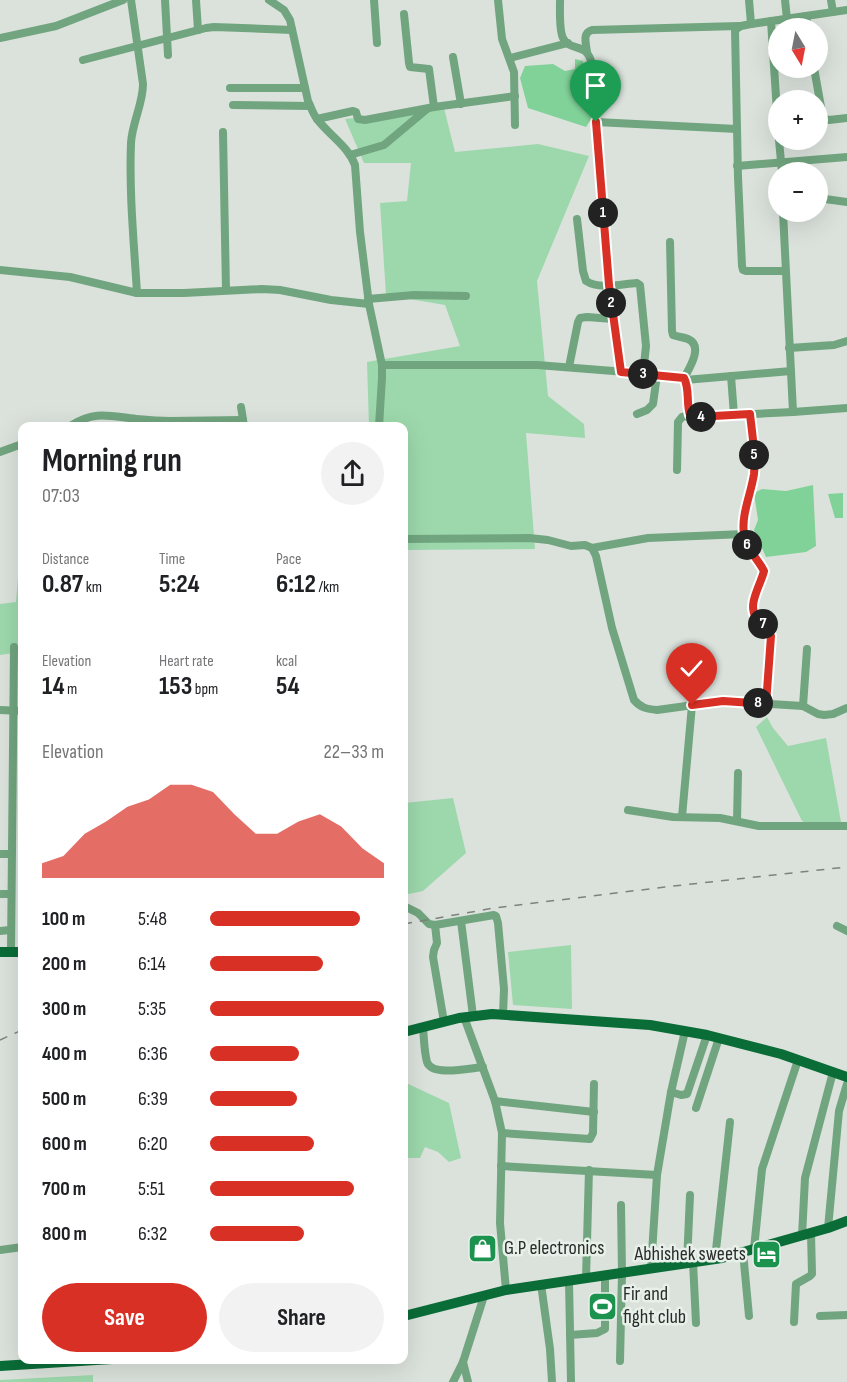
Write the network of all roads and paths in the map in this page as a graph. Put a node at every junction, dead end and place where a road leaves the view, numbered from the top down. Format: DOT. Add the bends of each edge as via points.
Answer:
graph roads {
  1 [pos="123,0"];
  2 [pos="131,0"];
  3 [pos="165,0"];
  4 [pos="196,0"];
  5 [pos="269,0"];
  6 [pos="374,0"];
  7 [pos="498,0"];
  8 [pos="560,0"];
  9 [pos="749,0"];
  10 [pos="785,0"];
  11 [pos="831,0"];
  12 [pos="847,11"];
  13 [pos="833,12"];
  14 [pos="404,14"];
  15 [pos="806,16"];
  16 [pos="787,18"];
  17 [pos="793,18"];
  18 [pos="768,21"];
  19 [pos="750,24"];
  20 [pos="741,26"];
  21 [pos="198,30"];
  22 [pos="292,30"];
  23 [pos="0,38"];
  24 [pos="167,38"];
  25 [pos="377,43"];
  26 [pos="568,43"];
  27 [pos="138,47"];
  28 [pos="587,52"];
  29 [pos="168,55"];
  30 [pos="453,57"];
  31 [pos="510,58"];
  32 [pos="83,60"];
  33 [pos="816,78"];
  34 [pos="230,88"];
  35 [pos="305,88"];
  36 [pos="515,96"];
  37 [pos="461,104"];
  38 [pos="233,105"];
  39 [pos="310,106"];
  40 [pos="431,108"];
  41 [pos="847,118"];
  42 [pos="317,119"];
  43 [pos="596,122"];
  44 [pos="515,125"];
  45 [pos="737,129"];
  46 [pos="223,132"];
  47 [pos="350,155"];
  48 [pos="847,157"];
  49 [pos="792,162"];
  50 [pos="768,164"];
  51 [pos="737,166"];
  52 [pos="828,199"];
  53 [pos="847,202"];
  54 [pos="577,219"];
  55 [pos="783,222"];
  56 [pos="670,242"];
  57 [pos="0,270"];
  58 [pos="785,271"];
  59 [pos="609,285"];
  60 [pos="226,290"];
  61 [pos="137,293"];
  62 [pos="466,296"];
  63 [pos="368,301"];
  64 [pos="613,319"];
  65 [pos="847,341"];
  66 [pos="789,348"];
  67 [pos="381,365"];
  68 [pos="569,367"];
  69 [pos="791,371"];
  70 [pos="621,372"];
  71 [pos="643,374"];
  72 [pos="657,375"];
  73 [pos="731,376"];
  74 [pos="684,379"];
  75 [pos="242,407"];
  76 [pos="847,408"];
  77 [pos="793,412"];
  78 [pos="637,414"];
  79 [pos="750,414"];
  80 [pos="690,415"];
  81 [pos="734,415"];
  82 [pos="77,422"];
  83 [pos="126,422"];
  84 [pos="243,422"];
  85 [pos="379,422"];
  86 [pos="18,445"];
  87 [pos="0,452"];
  88 [pos="677,470"];
  89 [pos="744,534"];
  90 [pos="408,539"];
  91 [pos="592,548"];
  92 [pos="14,647"];
  93 [pos="807,649"];
  94 [pos="18,690"];
  95 [pos="766,704"];
  96 [pos="692,705"];
  97 [pos="803,706"];
  98 [pos="847,708"];
  99 [pos="0,710"];
  100 [pos="18,711"];
  101 [pos="738,773"];
  102 [pos="628,810"];
  103 [pos="681,817"];
  104 [pos="737,821"];
  105 [pos="847,826"];
  106 [pos="0,854"];
  107 [pos="11,854"];
  108 [pos="0,894"];
  109 [pos="11,894"];
  110 [pos="408,908"];
  111 [pos="461,921"];
  112 [pos="435,926"];
  113 [pos="837,926"];
  114 [pos="10,930"];
  115 [pos="0,931"];
  116 [pos="847,931"];
  117 [pos="18,952"];
  118 [pos="3,953"];
  119 [pos="503,1015"];
  120 [pos="469,1017"];
  121 [pos="444,1022"];
  122 [pos="423,1027"];
  123 [pos="408,1031"];
  124 [pos="685,1031"];
  125 [pos="707,1035"];
  126 [pos="719,1038"];
  127 [pos="798,1060"];
  128 [pos="483,1067"];
  129 [pos="833,1072"];
  130 [pos="847,1077"];
  131 [pos="594,1084"];
  132 [pos="847,1084"];
  133 [pos="671,1092"];
  134 [pos="495,1101"];
  135 [pos="696,1108"];
  136 [pos="594,1112"];
  137 [pos="730,1122"];
  138 [pos="502,1133"];
  139 [pos="501,1166"];
  140 [pos="589,1170"];
  141 [pos="657,1175"];
  142 [pos="690,1195"];
  143 [pos="621,1205"];
  144 [pos="847,1221"];
  145 [pos="828,1228"];
  146 [pos="806,1234"];
  147 [pos="18,1248"];
  148 [pos="0,1250"];
  149 [pos="749,1250"];
  150 [pos="715,1259"];
  151 [pos="690,1263"];
  152 [pos="651,1269"];
  153 [pos="622,1273"];
  154 [pos="605,1276"];
  155 [pos="586,1278"];
  156 [pos="569,1281"];
  157 [pos="541,1284"];
  158 [pos="506,1290"];
  159 [pos="484,1296"];
  160 [pos="408,1315"];
  161 [pos="847,1315"];
  162 [pos="749,1316"];
  163 [pos="820,1316"];
  164 [pos="794,1322"];
  165 [pos="696,1323"];
  166 [pos="570,1335"];
  167 [pos="620,1361"];
  168 [pos="463,1362"];
  169 [pos="32,1364"];
  170 [pos="0,1366"];
  171 [pos="453,1382"];
  172 [pos="468,1382"];
  173 [pos="552,1382"];
  174 [pos="571,1382"];
  1 -- 23 [label="street" via="56,26"];
  2 -- 27 [label="street"];
  3 -- 24 [label="street"];
  4 -- 21 [label="street"];
  5 -- 22 [label="street" via="284,10"];
  6 -- 25 [label="street"];
  7 -- 31 [label="street" via="500,31"];
  8 -- 26 [label="street" via="563,39"];
  9 -- 19 [label="street"];
  10 -- 16 [label="street"];
  11 -- 13 [label="street"];
  12 -- 13 [label="street"];
  13 -- 15 [label="street"];
  14 -- 40 [label="street" via="409,63 411,67 429,69"];
  15 -- 17 [label="street"];
  18 -- 19 [label="street"];
  19 -- 20 [label="street"];
  20 -- 28 [label="street" via="592,30 586,34"];
  20 -- 45 [label="street" via="734,34"];
  21 -- 22 [label="street"];
  21 -- 24 [label="street"];
  22 -- 35 [label="street"];
  24 -- 27 [label="street"];
  24 -- 29 [label="street"];
  26 -- 28 [label="street"];
  26 -- 31 [label="street"];
  27 -- 32 [label="street"];
  27 -- 61 [label="street" via="143,90 131,142"];
  28 -- 43 [label="street" via="592,65"];
  30 -- 37 [label="street"];
  31 -- 36 [label="street"];
  33 -- 41 [label="street" via="823,118"];
  34 -- 35 [label="street"];
  35 -- 39 [label="street"];
  36 -- 37 [label="street"];
  36 -- 44 [label="street"];
  37 -- 40 [label="street"];
  38 -- 39 [label="street"];
  39 -- 42 [label="street"];
  40 -- 42 [label="street" via="365,120 358,119 353,111"];
  40 -- 47 [label="street" via="390,141"];
  42 -- 47 [label="street"];
  43 -- 45 [label="street"];
  43 -- 59 [label="street"];
  45 -- 51 [label="street"];
  46 -- 60 [label="street"];
  47 -- 63 [label="street" via="355,165"];
  48 -- 49 [label="street"];
  50 -- 51 [label="street"];
  51 -- 58 [label="street" via="742,270"];
  52 -- 53 [label="street"];
  54 -- 59 [label="street" via="584,277 594,285"];
  55 -- 58 [label="street"];
  56 -- 74 [label="street" via="672,331 693,343 694,349 694,360"];
  57 -- 61 [label="street" via="70,277"];
  58 -- 66 [label="street"];
  59 -- 64 [label="street"];
  59 -- 71 [label="street" via="640,285 646,346"];
  60 -- 61 [label="street"];
  60 -- 63 [label="street" via="262,288 331,300"];
  62 -- 63 [label="street" via="414,295"];
  63 -- 67 [label="street"];
  64 -- 68 [label="street" via="580,318"];
  64 -- 70 [label="street"];
  65 -- 66 [label="street"];
  66 -- 69 [label="street"];
  67 -- 68 [label="street"];
  67 -- 85 [label="street"];
  68 -- 70 [label="street"];
  69 -- 73 [label="street"];
  69 -- 77 [label="street"];
  70 -- 71 [label="street"];
  71 -- 72 [label="street"];
  72 -- 74 [label="street"];
  72 -- 78 [label="street" via="653,404"];
  73 -- 74 [label="street"];
  73 -- 81 [label="street"];
  74 -- 80 [label="street"];
  75 -- 84 [label="street"];
  76 -- 77 [label="street"];
  77 -- 79 [label="street"];
  79 -- 81 [label="street"];
  79 -- 89 [label="street" via="754,467"];
  80 -- 81 [label="street"];
  80 -- 88 [label="street" via="678,422"];
  82 -- 83 [label="street" via="111,414"];
  86 -- 87 [label="street"];
  89 -- 91 [label="street" via="648,538"];
  89 -- 95 [label="street" via="750,553 764,571 753,609 754,616 771,636"];
  90 -- 91 [label="street" via="529,538"];
  91 -- 96 [label="street" via="634,700 640,707 657,710"];
  92 -- 94 [label="street"];
  93 -- 97 [label="street"];
  94 -- 100 [label="street"];
  95 -- 96 [label="street" via="723,701"];
  95 -- 97 [label="street"];
  96 -- 103 [label="street"];
  97 -- 98 [label="street" via="825,715"];
  99 -- 100 [label="street"];
  100 -- 107 [label="street"];
  101 -- 104 [label="street"];
  102 -- 103 [label="street"];
  103 -- 104 [label="street"];
  104 -- 105 [label="street" via="759,826"];
  106 -- 107 [label="street"];
  107 -- 109 [label="street"];
  108 -- 109 [label="street"];
  109 -- 114 [label="street"];
  110 -- 112 [label="street"];
  111 -- 112 [label="street"];
  111 -- 119 [label="street" via="494,915 498,919"];
  111 -- 120 [label="street"];
  112 -- 121 [label="street" via="437,944 433,957"];
  113 -- 116 [label="street"];
  114 -- 115 [label="street"];
  114 -- 118 [label="street"];
  117 -- 118 [label="main road"];
  119 -- 120 [label="main road"];
  119 -- 124 [label="main road"];
  120 -- 121 [label="main road"];
  120 -- 128 [label="street"];
  121 -- 122 [label="main road"];
  122 -- 123 [label="main road"];
  122 -- 128 [label="street" via="427,1061 433,1069"];
  124 -- 125 [label="main road"];
  124 -- 133 [label="street"];
  125 -- 126 [label="main road"];
  125 -- 133 [label="street" via="687,1094"];
  126 -- 127 [label="main road"];
  126 -- 135 [label="street"];
  127 -- 129 [label="main road"];
  127 -- 149 [label="street" via="762,1169"];
  128 -- 134 [label="street"];
  129 -- 130 [label="main road"];
  129 -- 146 [label="street" via="805,1178"];
  131 -- 136 [label="street"];
  132 -- 145 [label="street" via="839,1111"];
  133 -- 141 [label="street"];
  134 -- 136 [label="street"];
  134 -- 138 [label="street"];
  136 -- 138 [label="street" via="590,1139"];
  137 -- 150 [label="street"];
  138 -- 139 [label="street"];
  139 -- 140 [label="street"];
  139 -- 158 [label="street" via="500,1223"];
  140 -- 141 [label="street"];
  140 -- 155 [label="street"];
  141 -- 152 [label="street"];
  142 -- 151 [label="street"];
  143 -- 153 [label="street"];
  144 -- 145 [label="main road"];
  145 -- 146 [label="main road"];
  146 -- 149 [label="main road"];
  146 -- 164 [label="street" via="812,1274 796,1284"];
  147 -- 148 [label="street"];
  149 -- 150 [label="main road"];
  149 -- 162 [label="street"];
  150 -- 151 [label="main road"];
  151 -- 152 [label="main road"];
  151 -- 165 [label="street"];
  152 -- 153 [label="main road"];
  153 -- 154 [label="main road"];
  153 -- 167 [label="street"];
  154 -- 155 [label="main road"];
  154 -- 166 [label="street" via="605,1329 597,1334"];
  155 -- 156 [label="main road"];
  156 -- 157 [label="main road"];
  156 -- 166 [label="street"];
  157 -- 158 [label="main road"];
  157 -- 173 [label="street"];
  158 -- 159 [label="main road"];
  159 -- 160 [label="main road"];
  159 -- 168 [label="street"];
  161 -- 163 [label="street"];
  166 -- 174 [label="street"];
  168 -- 171 [label="street"];
  168 -- 172 [label="street"];
  169 -- 170 [label="main road"];
}
